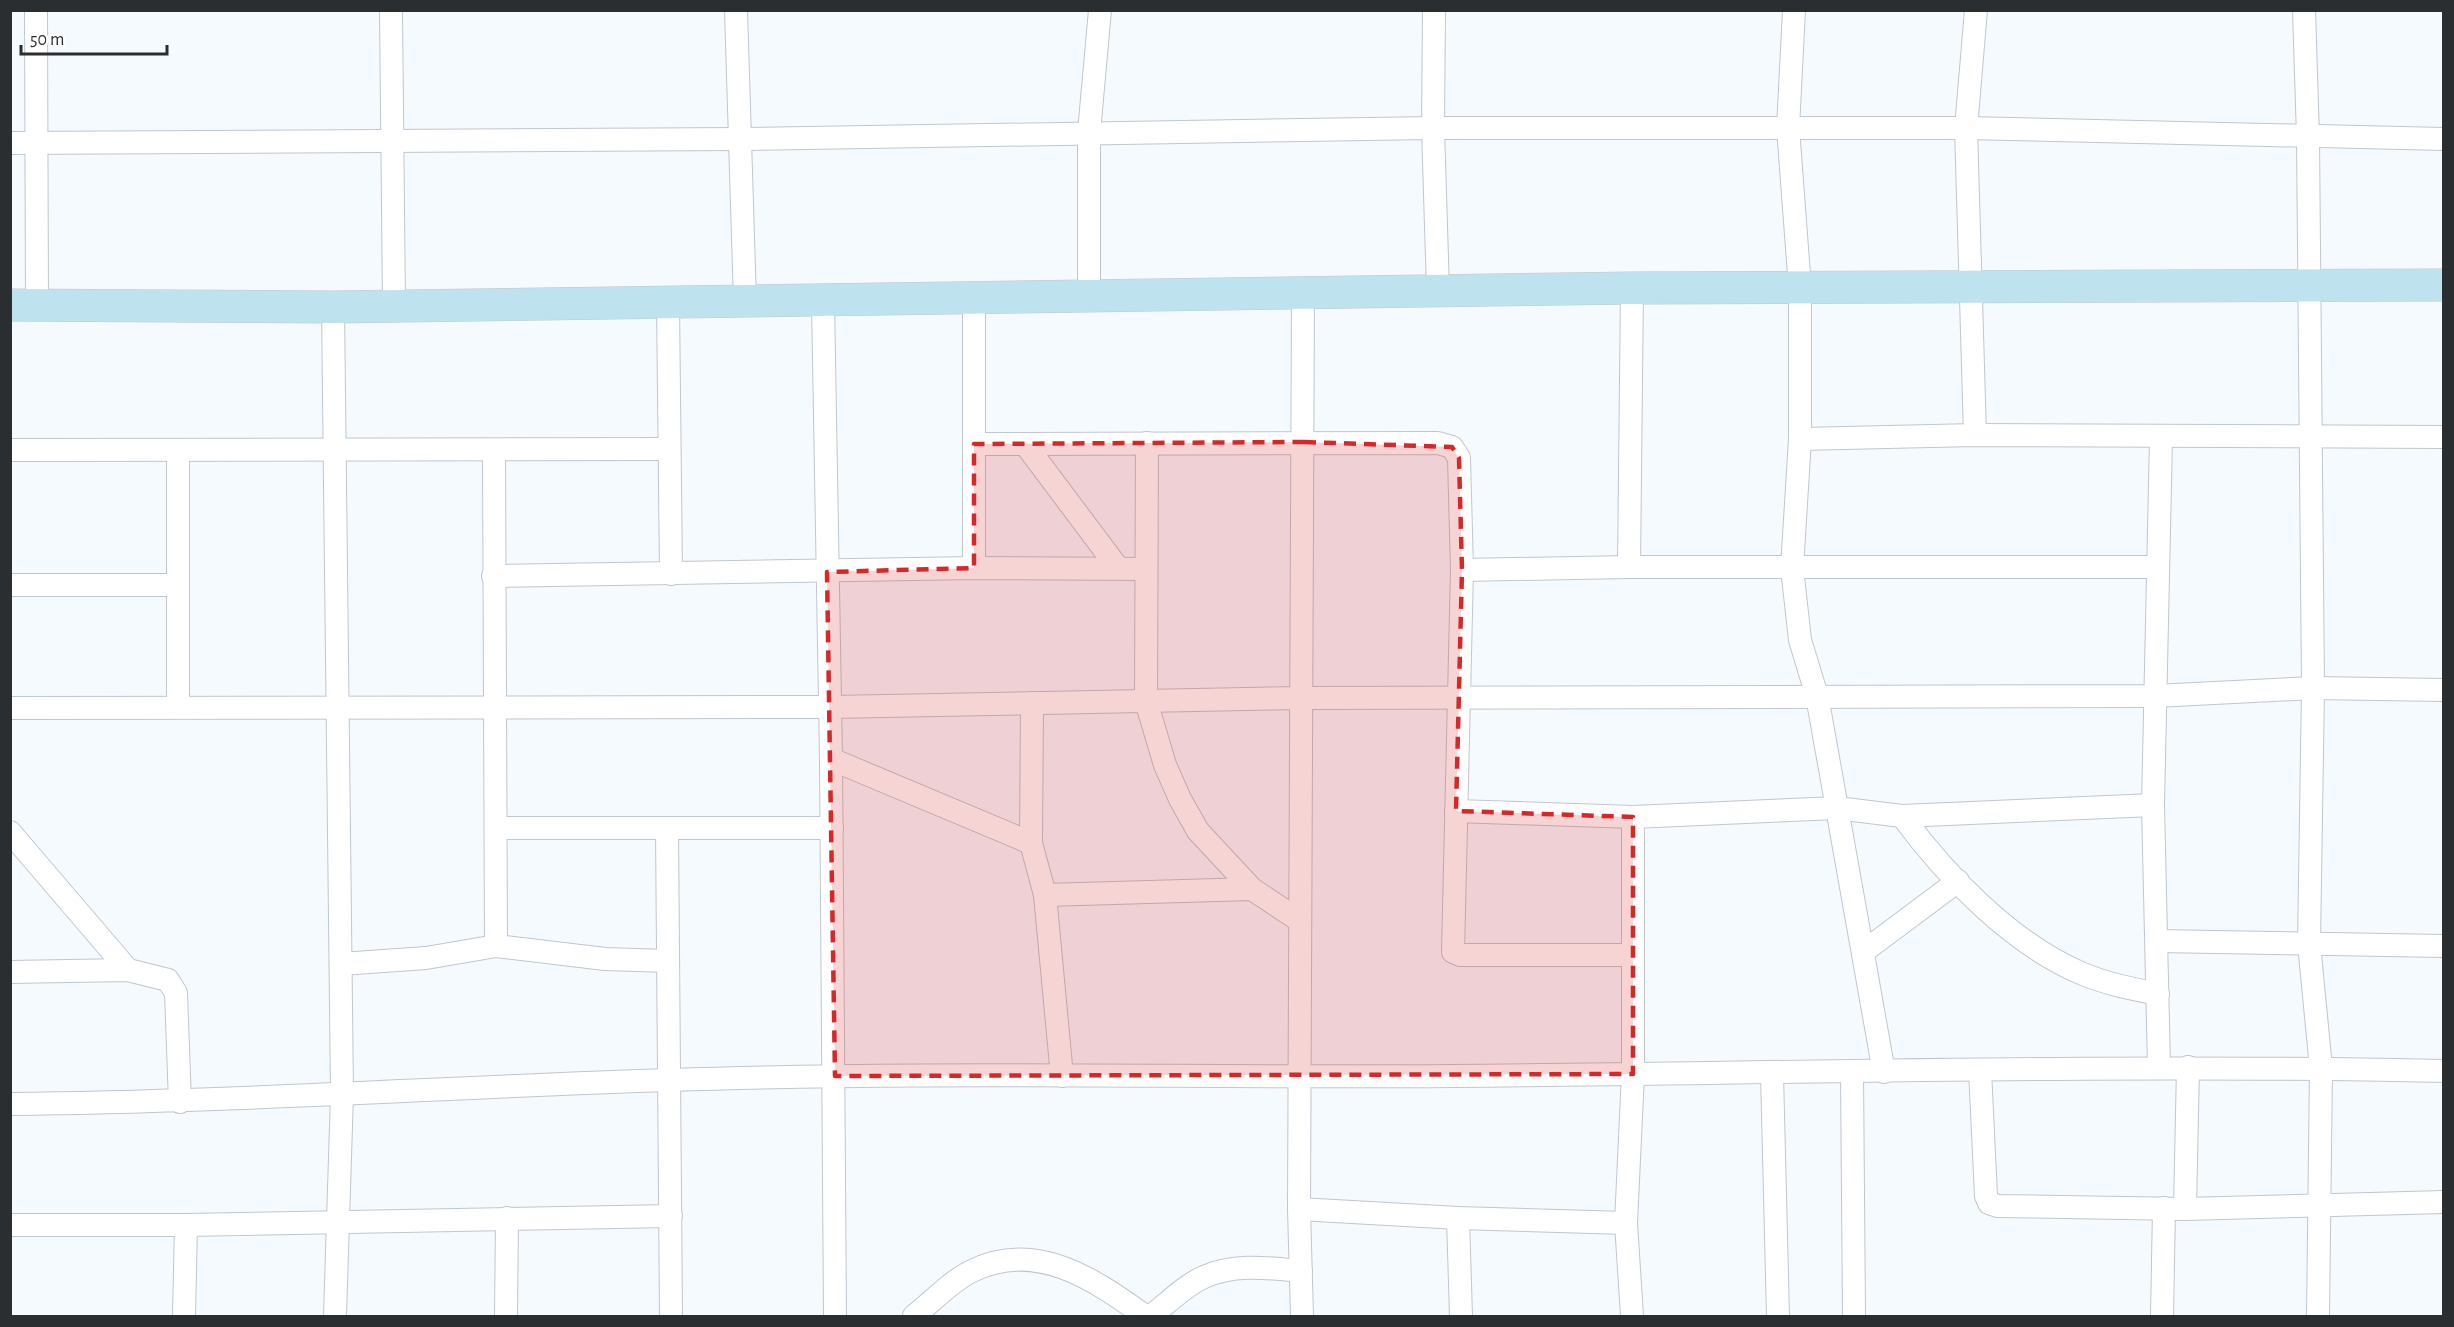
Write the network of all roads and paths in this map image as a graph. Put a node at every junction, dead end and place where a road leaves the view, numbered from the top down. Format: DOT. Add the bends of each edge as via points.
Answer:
graph roads {
  1 [pos="36,10"];
  2 [pos="391,10"];
  3 [pos="736,10"];
  4 [pos="1100,10"];
  5 [pos="1434,10"];
  6 [pos="1794,10"];
  7 [pos="1976,10"];
  8 [pos="2304,10"];
  9 [pos="1433,128"];
  10 [pos="1788,128"];
  11 [pos="1966,128"];
  12 [pos="1089,132"];
  13 [pos="2308,137"];
  14 [pos="741,139"];
  15 [pos="2444,139"];
  16 [pos="391,140"];
  17 [pos="10,143"];
  18 [pos="35,143"];
  19 [pos="2444,285"];
  20 [pos="2310,286"];
  21 [pos="1970,287"];
  22 [pos="1632,288"];
  23 [pos="1800,288"];
  24 [pos="1438,291"];
  25 [pos="1303,293"];
  26 [pos="1089,295"];
  27 [pos="974,298"];
  28 [pos="823,301"];
  29 [pos="745,302"];
  30 [pos="668,303"];
  31 [pos="24,305"];
  32 [pos="394,306"];
  33 [pos="333,307"];
  34 [pos="1975,435"];
  35 [pos="2309,437"];
  36 [pos="2444,437"];
  37 [pos="2160,438"];
  38 [pos="1800,439"];
  39 [pos="1304,442"];
  40 [pos="1147,443"];
  41 [pos="974,444"];
  42 [pos="1026,444"];
  43 [pos="668,449"];
  44 [pos="10,450"];
  45 [pos="335,450"];
  46 [pos="494,450"];
  47 [pos="178,451"];
  48 [pos="1629,567"];
  49 [pos="2156,567"];
  50 [pos="974,568"];
  51 [pos="1118,568"];
  52 [pos="1792,568"];
  53 [pos="1146,569"];
  54 [pos="1462,570"];
  55 [pos="827,572"];
  56 [pos="671,574"];
  57 [pos="493,576"];
  58 [pos="10,585"];
  59 [pos="177,585"];
  60 [pos="2313,688"];
  61 [pos="2444,690"];
  62 [pos="1817,696"];
  63 [pos="2155,696"];
  64 [pos="1459,697"];
  65 [pos="1301,698"];
  66 [pos="1146,701"];
  67 [pos="1032,703"];
  68 [pos="338,706"];
  69 [pos="495,706"];
  70 [pos="178,707"];
  71 [pos="831,707"];
  72 [pos="10,708"];
  73 [pos="831,759"];
  74 [pos="2153,805"];
  75 [pos="1837,808"];
  76 [pos="1456,811"];
  77 [pos="1902,816"];
  78 [pos="1633,817"];
  79 [pos="496,828"];
  80 [pos="667,828"];
  81 [pos="832,828"];
  82 [pos="10,832"];
  83 [pos="1031,843"];
  84 [pos="1958,881"];
  85 [pos="1252,889"];
  86 [pos="1045,896"];
  87 [pos="1300,921"];
  88 [pos="2157,940"];
  89 [pos="2308,944"];
  90 [pos="495,946"];
  91 [pos="2444,946"];
  92 [pos="1863,952"];
  93 [pos="1633,955"];
  94 [pos="668,960"];
  95 [pos="341,964"];
  96 [pos="128,970"];
  97 [pos="10,972"];
  98 [pos="2158,994"];
  99 [pos="2159,1067"];
  100 [pos="2188,1067"];
  101 [pos="2321,1068"];
  102 [pos="1980,1070"];
  103 [pos="2444,1071"];
  104 [pos="1852,1072"];
  105 [pos="1884,1072"];
  106 [pos="1633,1074"];
  107 [pos="1772,1074"];
  108 [pos="835,1076"];
  109 [pos="1062,1076"];
  110 [pos="1300,1077"];
  111 [pos="670,1080"];
  112 [pos="342,1094"];
  113 [pos="180,1102"];
  114 [pos="10,1104"];
  115 [pos="2444,1202"];
  116 [pos="2317,1205"];
  117 [pos="2175,1208"];
  118 [pos="1299,1209"];
  119 [pos="671,1215"];
  120 [pos="507,1218"];
  121 [pos="1458,1218"];
  122 [pos="338,1223"];
  123 [pos="1626,1223"];
  124 [pos="10,1225"];
  125 [pos="186,1226"];
  126 [pos="1301,1270"];
  127 [pos="183,1317"];
  128 [pos="335,1317"];
  129 [pos="506,1317"];
  130 [pos="670,1317"];
  131 [pos="835,1317"];
  132 [pos="914,1317"];
  133 [pos="1145,1317"];
  134 [pos="1151,1317"];
  135 [pos="1302,1317"];
  136 [pos="1461,1317"];
  137 [pos="1632,1317"];
  138 [pos="1778,1317"];
  139 [pos="1854,1317"];
  140 [pos="2162,1317"];
  141 [pos="2318,1317"];
  1 -- 18 [label="street"];
  2 -- 16 [label="street"];
  3 -- 14 [label="street"];
  4 -- 12 [label="street"];
  5 -- 9 [label="street"];
  6 -- 10 [label="street"];
  7 -- 11 [label="street"];
  8 -- 13 [label="street"];
  9 -- 10 [label="street"];
  9 -- 12 [label="street"];
  9 -- 24 [label="street"];
  10 -- 11 [label="street"];
  10 -- 23 [label="street"];
  11 -- 13 [label="street"];
  11 -- 21 [label="street"];
  12 -- 14 [label="street"];
  12 -- 26 [label="street"];
  13 -- 15 [label="street"];
  13 -- 20 [label="street"];
  14 -- 16 [label="street"];
  14 -- 29 [label="street"];
  16 -- 18 [label="street"];
  16 -- 32 [label="street"];
  17 -- 18 [label="street"];
  18 -- 31 [label="street"];
  19 -- 20 [label="street"];
  20 -- 21 [label="street"];
  20 -- 35 [label="street"];
  21 -- 23 [label="street"];
  21 -- 34 [label="street"];
  22 -- 23 [label="street"];
  22 -- 24 [label="street"];
  22 -- 48 [label="street"];
  23 -- 38 [label="street"];
  24 -- 25 [label="street"];
  25 -- 26 [label="street"];
  25 -- 39 [label="street"];
  26 -- 27 [label="street"];
  27 -- 28 [label="street"];
  27 -- 41 [label="street"];
  28 -- 29 [label="street"];
  28 -- 55 [label="street"];
  29 -- 30 [label="street"];
  30 -- 32 [label="street"];
  30 -- 43 [label="street"];
  31 -- 33 [label="street"];
  32 -- 33 [label="street"];
  33 -- 45 [label="street"];
  34 -- 37 [label="street"];
  34 -- 38 [label="street"];
  35 -- 36 [label="street"];
  35 -- 37 [label="street"];
  35 -- 60 [label="street"];
  37 -- 49 [label="street"];
  38 -- 52 [label="street"];
  39 -- 40 [label="street"];
  39 -- 54 [label="street" via="1438,443 1452,447 1459,458"];
  39 -- 65 [label="street"];
  40 -- 42 [label="street"];
  40 -- 53 [label="street"];
  41 -- 42 [label="street"];
  41 -- 50 [label="street"];
  42 -- 51 [label="street"];
  43 -- 46 [label="street"];
  43 -- 56 [label="street"];
  44 -- 47 [label="street"];
  45 -- 46 [label="street"];
  45 -- 47 [label="street"];
  45 -- 68 [label="street"];
  46 -- 57 [label="street"];
  47 -- 59 [label="street"];
  48 -- 52 [label="street"];
  48 -- 54 [label="street"];
  49 -- 52 [label="street"];
  49 -- 63 [label="street"];
  50 -- 51 [label="street"];
  50 -- 55 [label="street"];
  51 -- 53 [label="street"];
  52 -- 62 [label="street" via="1800,640"];
  53 -- 66 [label="street"];
  54 -- 64 [label="street"];
  55 -- 56 [label="street"];
  55 -- 71 [label="street"];
  56 -- 57 [label="street"];
  57 -- 69 [label="street"];
  58 -- 59 [label="street"];
  59 -- 70 [label="street"];
  60 -- 61 [label="street"];
  60 -- 63 [label="street"];
  60 -- 89 [label="street"];
  62 -- 63 [label="street"];
  62 -- 64 [label="street"];
  62 -- 75 [label="street"];
  63 -- 74 [label="street"];
  64 -- 65 [label="street"];
  64 -- 76 [label="street"];
  65 -- 66 [label="street"];
  65 -- 87 [label="street"];
  66 -- 67 [label="street"];
  66 -- 85 [label="street" via="1179,799 1198,831"];
  67 -- 71 [label="street"];
  67 -- 83 [label="street"];
  68 -- 69 [label="street"];
  68 -- 70 [label="street"];
  68 -- 95 [label="street"];
  69 -- 71 [label="street"];
  69 -- 79 [label="street"];
  70 -- 72 [label="street"];
  71 -- 73 [label="street"];
  73 -- 81 [label="street"];
  73 -- 83 [label="street"];
  74 -- 77 [label="street"];
  74 -- 88 [label="street"];
  75 -- 77 [label="street"];
  75 -- 78 [label="street"];
  75 -- 92 [label="street"];
  76 -- 78 [label="street"];
  76 -- 93 [label="street" via="1453,952"];
  77 -- 84 [label="street"];
  78 -- 93 [label="street"];
  79 -- 80 [label="street"];
  79 -- 90 [label="street"];
  80 -- 81 [label="street"];
  80 -- 94 [label="street"];
  81 -- 108 [label="street"];
  82 -- 96 [label="street"];
  83 -- 86 [label="street"];
  84 -- 92 [label="street"];
  84 -- 98 [label="street" via="2008,927 2050,957 2083,974"];
  85 -- 86 [label="street"];
  85 -- 87 [label="street"];
  86 -- 109 [label="street"];
  87 -- 110 [label="street"];
  88 -- 89 [label="street"];
  88 -- 98 [label="street"];
  89 -- 91 [label="street"];
  89 -- 101 [label="street"];
  90 -- 94 [label="street" via="604,959"];
  90 -- 95 [label="street" via="426,958"];
  92 -- 105 [label="street"];
  93 -- 106 [label="street"];
  94 -- 111 [label="street"];
  95 -- 112 [label="street"];
  96 -- 97 [label="street"];
  96 -- 113 [label="street" via="168,980 176,993"];
  98 -- 99 [label="street"];
  99 -- 100 [label="street"];
  99 -- 102 [label="street"];
  100 -- 101 [label="street"];
  100 -- 117 [label="street"];
  101 -- 103 [label="street"];
  101 -- 116 [label="street"];
  102 -- 105 [label="street"];
  102 -- 117 [label="street" via="1989,1203"];
  104 -- 105 [label="street"];
  104 -- 107 [label="street"];
  104 -- 139 [label="street"];
  106 -- 107 [label="street"];
  106 -- 110 [label="street"];
  106 -- 123 [label="street"];
  107 -- 138 [label="street"];
  108 -- 109 [label="street"];
  108 -- 111 [label="street"];
  108 -- 131 [label="street"];
  109 -- 110 [label="street"];
  110 -- 118 [label="street"];
  111 -- 112 [label="street"];
  111 -- 119 [label="street"];
  112 -- 113 [label="street"];
  112 -- 122 [label="street"];
  113 -- 114 [label="street"];
  115 -- 116 [label="street"];
  116 -- 117 [label="street"];
  116 -- 141 [label="street"];
  117 -- 140 [label="street"];
  118 -- 121 [label="street"];
  118 -- 126 [label="street"];
  119 -- 120 [label="street"];
  119 -- 130 [label="street"];
  120 -- 122 [label="street"];
  120 -- 129 [label="street"];
  121 -- 123 [label="street"];
  121 -- 136 [label="street"];
  122 -- 125 [label="street"];
  122 -- 128 [label="street"];
  123 -- 137 [label="street"];
  124 -- 125 [label="street"];
  125 -- 127 [label="street"];
  126 -- 134 [label="street" via="1257,1267 1220,1272 1202,1278"];
  126 -- 135 [label="street"];
  132 -- 133 [label="street" via="970,1272 989,1263 1013,1259 1041,1261 1072,1270 1103,1285"];
}
